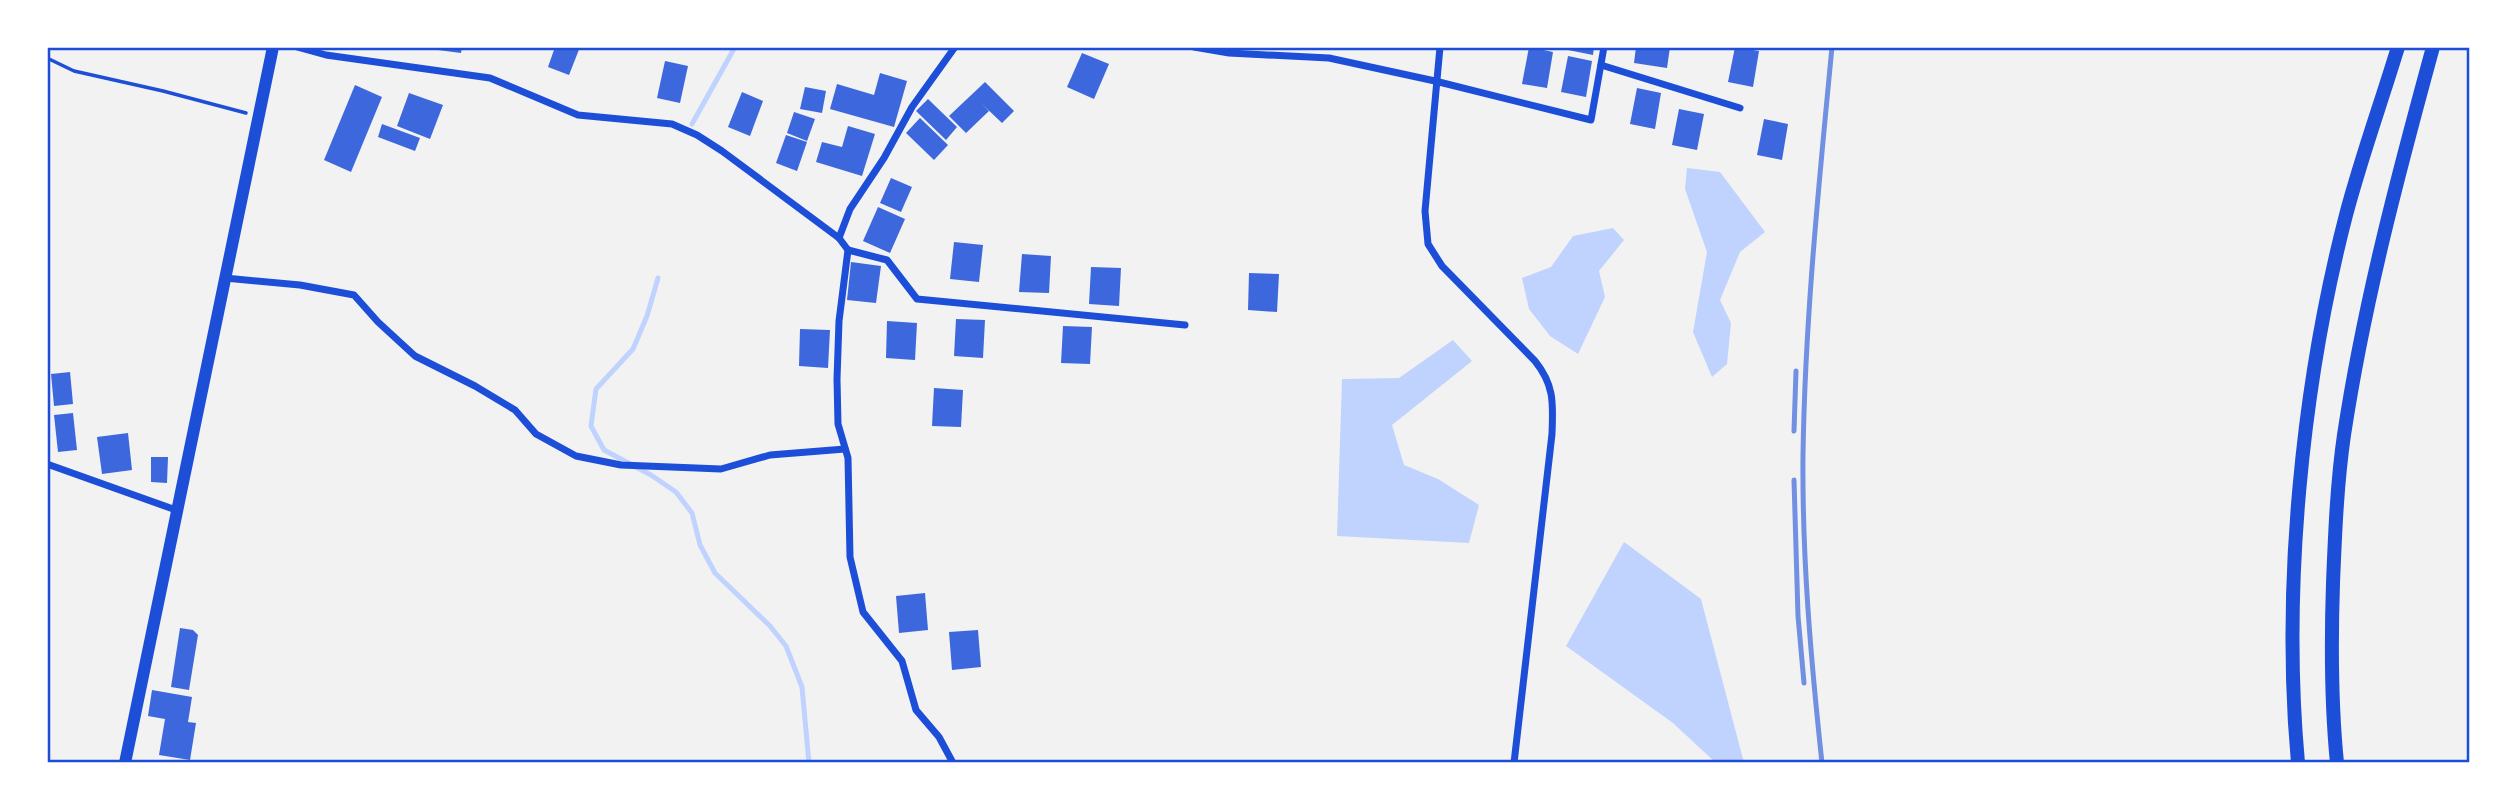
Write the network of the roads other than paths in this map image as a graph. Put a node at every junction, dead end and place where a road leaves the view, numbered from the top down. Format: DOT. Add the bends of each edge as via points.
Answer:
graph roads {
  1 [pos="273,47"];
  2 [pos="296,47"];
  3 [pos="955,47"];
  4 [pos="1194,47"];
  5 [pos="1440,47"];
  6 [pos="1604,47"];
  7 [pos="2398,47"];
  8 [pos="2433,47"];
  9 [pos="1601,65"];
  10 [pos="1435,81"];
  11 [pos="1740,108"];
  12 [pos="839,239"];
  13 [pos="848,250"];
  14 [pos="225,278"];
  15 [pos="1185,325"];
  16 [pos="845,449"];
  17 [pos="47,464"];
  18 [pos="176,510"];
  19 [pos="125,763"];
  20 [pos="953,763"];
  21 [pos="1514,763"];
  22 [pos="2298,763"];
  23 [pos="2337,763"];
  1 -- 14 [label="main road"];
  2 -- 12 [label="street" via="490,78 578,115 672,124 722,151"];
  3 -- 12 [label="street" via="850,209"];
  4 -- 10 [label="street" via="1329,58"];
  5 -- 10 [label="street"];
  6 -- 9 [label="street"];
  7 -- 22 [label="highway" via="2346,214 2307,430 2296,539 2293,650"];
  8 -- 23 [label="highway" via="2397,178 2344,437 2332,636"];
  9 -- 10 [label="street" via="1591,120"];
  9 -- 11 [label="street"];
  10 -- 21 [label="street" via="1425,211 1428,244 1442,266 1535,361 1547,376 1553,399"];
  12 -- 13 [label="street"];
  13 -- 15 [label="street" via="887,260 917,299"];
  13 -- 16 [label="street" via="837,379 838,424"];
  14 -- 16 [label="street" via="354,295 415,356 475,386 515,411 536,434 576,456 621,465 721,469 770,455"];
  14 -- 18 [label="main road"];
  16 -- 20 [label="street" via="850,557 863,612 902,661 916,710"];
  17 -- 18 [label="street"];
  18 -- 19 [label="main road"];
}
